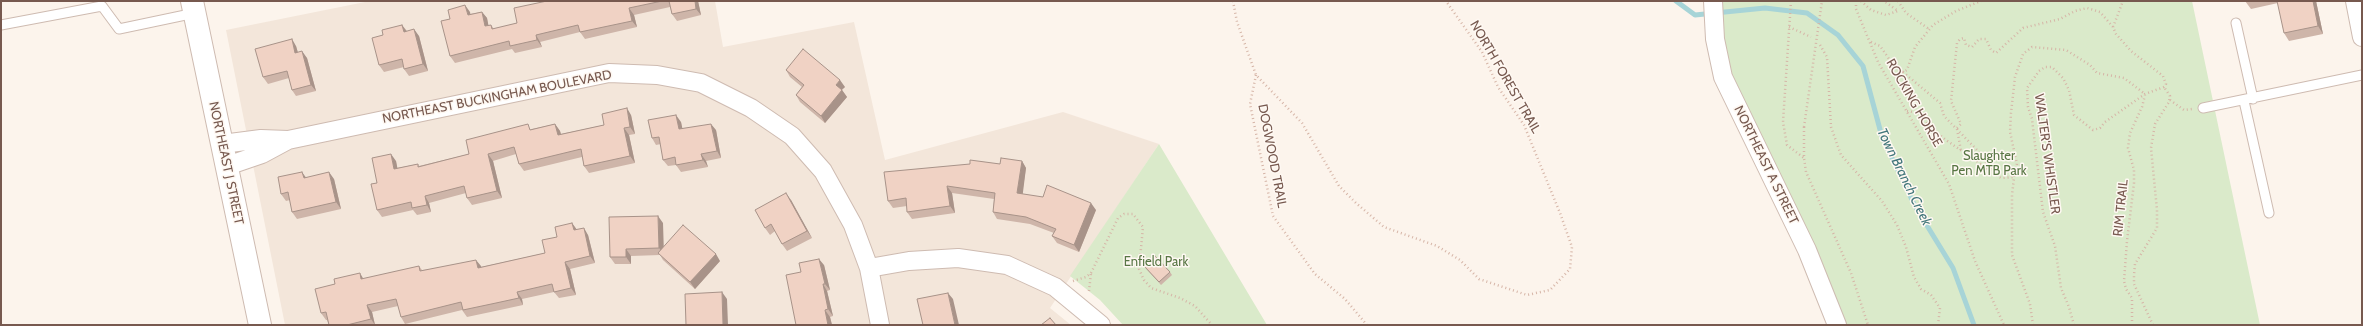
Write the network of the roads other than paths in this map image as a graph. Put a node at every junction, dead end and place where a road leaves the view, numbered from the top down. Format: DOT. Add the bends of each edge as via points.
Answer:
graph roads {
  1 [pos="2355,1"];
  2 [pos="193,7"];
  3 [pos="1713,8"];
  4 [pos="2236,22"];
  5 [pos="1,25"];
  6 [pos="2362,37"];
  7 [pos="2362,75"];
  8 [pos="2249,100"];
  9 [pos="2203,108"];
  10 [pos="288,140"];
  11 [pos="222,144"];
  12 [pos="227,166"];
  13 [pos="2269,213"];
  14 [pos="869,268"];
  15 [pos="260,325"];
  16 [pos="880,325"];
  17 [pos="1101,325"];
  18 [pos="1837,325"];
  1 -- 6 [label="street"];
  2 -- 5 [label="lane" via="119,29 102,6"];
  2 -- 11 [label="street, NORTHEAST J STREET"];
  3 -- 18 [label="street, NORTHEAST A STREET" via="1723,77 1806,250"];
  4 -- 8 [label="lane"];
  7 -- 8 [label="lane"];
  8 -- 9 [label="lane"];
  8 -- 13 [label="lane"];
  10 -- 11 [label="street, NORTHEAST BUCKINGHAM BOULEVARD" via="261,139"];
  10 -- 12 [label="street, NORTHEAST BUCKINGHAM BOULEVARD" via="262,154"];
  10 -- 14 [label="street, NORTHEAST BUCKINGHAM BOULEVARD" via="609,72 657,75 701,84 751,108 797,142 823,171 853,225"];
  11 -- 12 [label="street, NORTHEAST J STREET"];
  12 -- 15 [label="street, NORTHEAST J STREET"];
  14 -- 16 [label="street, NORTHEAST BUCKINGHAM BOULEVARD"];
  14 -- 17 [label="street" via="909,261 958,258 1008,265 1055,287"];
}
